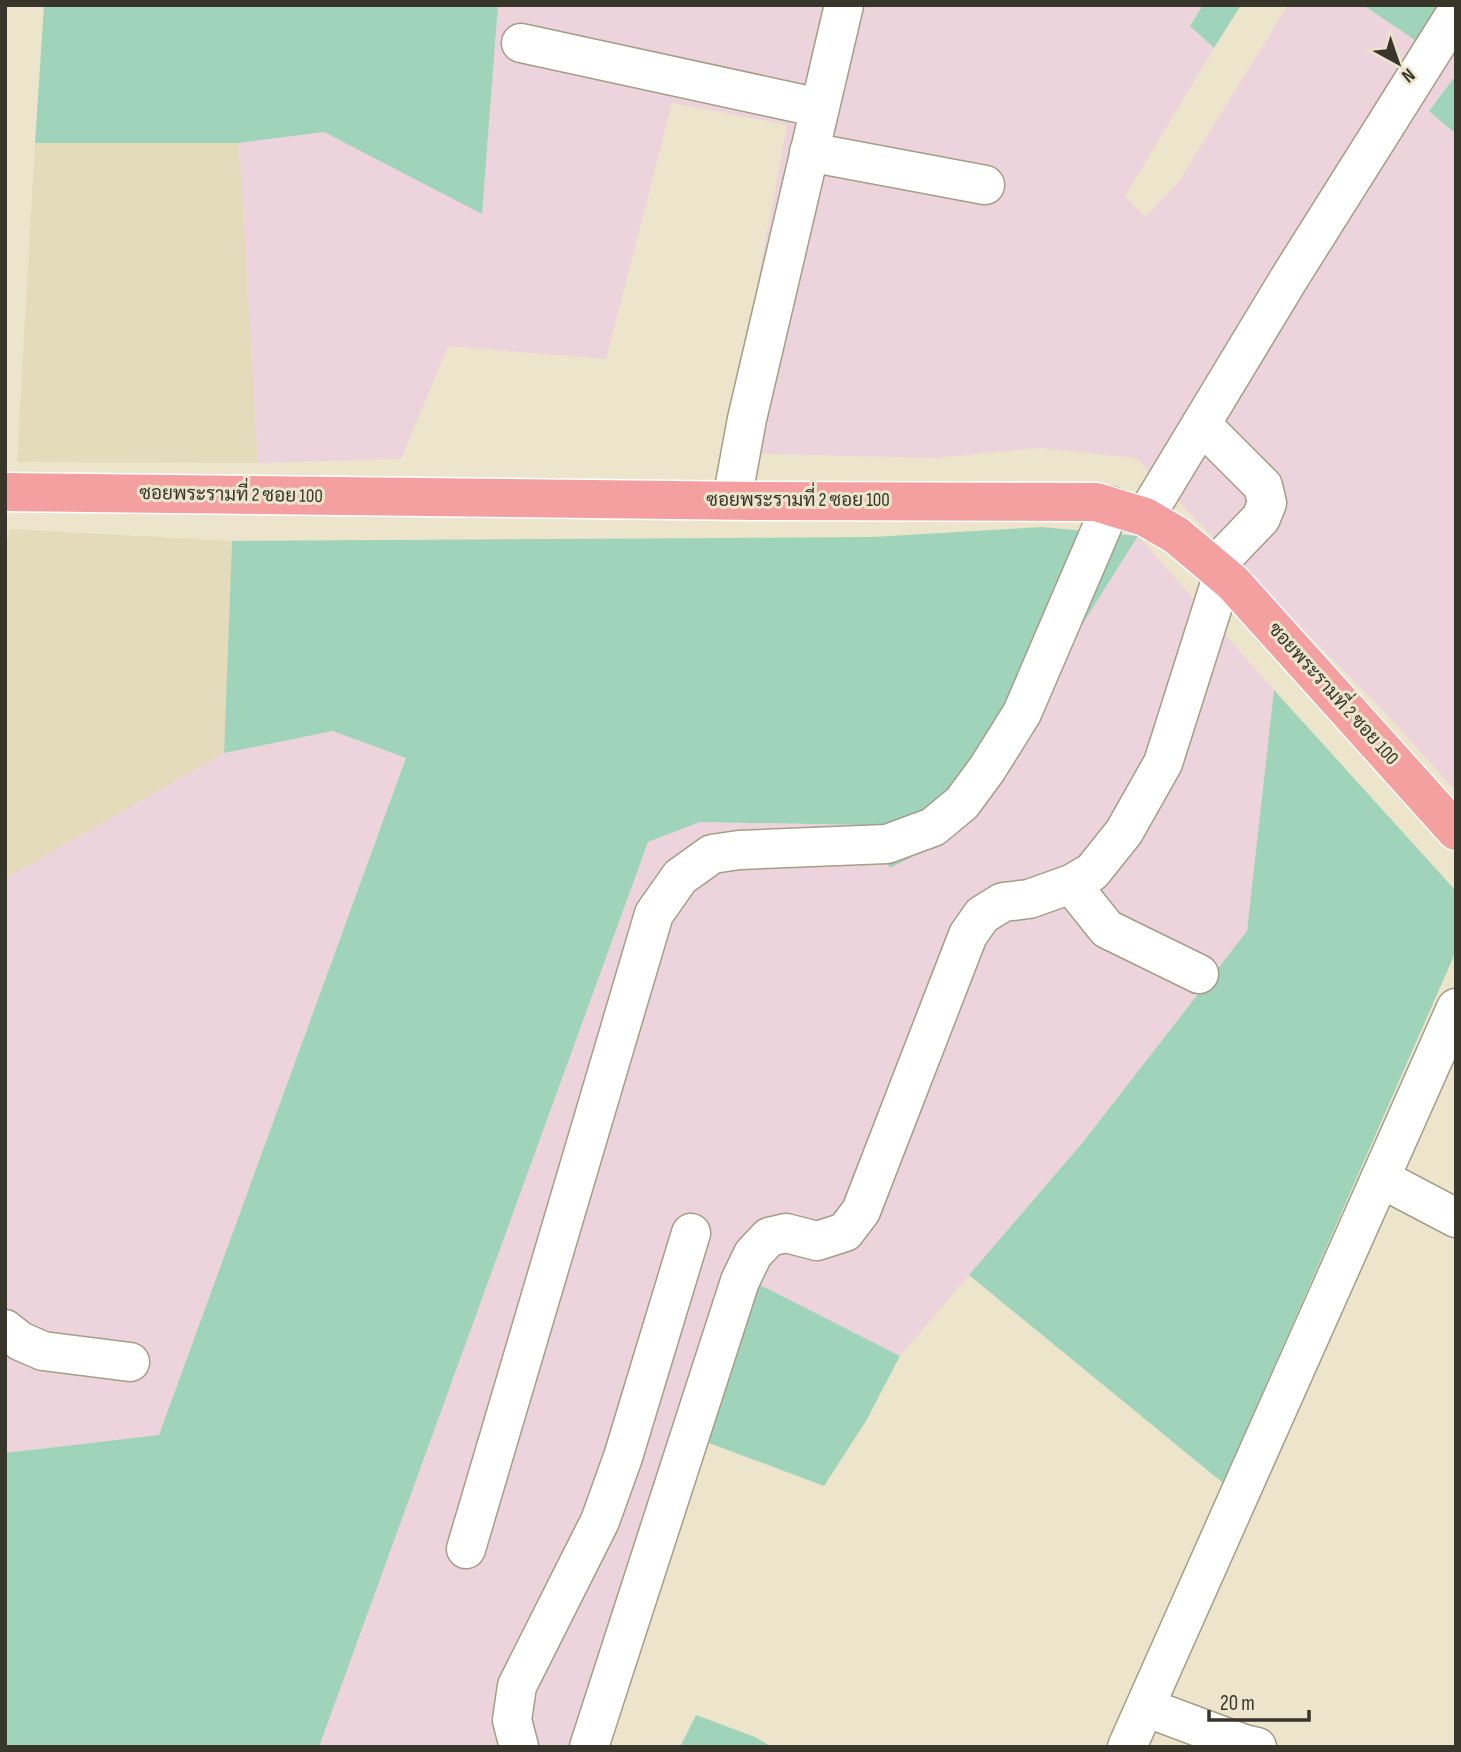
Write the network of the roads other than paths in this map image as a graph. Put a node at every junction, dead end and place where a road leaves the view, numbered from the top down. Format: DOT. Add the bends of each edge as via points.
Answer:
graph roads {
  1 [pos="844,5"];
  2 [pos="1456,12"];
  3 [pos="521,43"];
  4 [pos="820,108"];
  5 [pos="809,152"];
  6 [pos="985,185"];
  7 [pos="1201,424"];
  8 [pos="5,492"];
  9 [pos="732,500"];
  10 [pos="1128,512"];
  11 [pos="1218,570"];
  12 [pos="1456,831"];
  13 [pos="1071,884"];
  14 [pos="1199,974"];
  15 [pos="1456,1007"];
  16 [pos="1380,1178"];
  17 [pos="1456,1218"];
  18 [pos="691,1233"];
  19 [pos="5,1329"];
  20 [pos="130,1362"];
  21 [pos="466,1549"];
  22 [pos="1145,1707"];
  23 [pos="519,1747"];
  24 [pos="589,1747"];
  25 [pos="1127,1747"];
  26 [pos="1256,1747"];
  1 -- 4 [label="street"];
  2 -- 7 [label="street"];
  3 -- 4 [label="street"];
  4 -- 5 [label="street"];
  5 -- 6 [label="street"];
  5 -- 9 [label="street"];
  7 -- 10 [label="street"];
  7 -- 11 [label="street" via="1263,486 1268,503"];
  8 -- 9 [label="main road, ซอยพระรามที่ 2 ซอย 100"];
  9 -- 10 [label="main road, ซอยพระรามที่ 2 ซอย 100" via="1096,502"];
  10 -- 11 [label="main road, ซอยพระรามที่ 2 ซอย 100" via="1176,535"];
  10 -- 21 [label="street" via="1022,713 962,803 933,827 887,844 712,854 680,877 654,915"];
  11 -- 12 [label="main road, ซอยพระรามที่ 2 ซอย 100"];
  11 -- 13 [label="street" via="1163,763 1124,832 1092,872"];
  13 -- 14 [label="street" via="1107,929"];
  13 -- 24 [label="street" via="1029,899 1003,902 982,915 968,935 861,1211 845,1232 817,1241 786,1233 769,1237 753,1254 740,1281"];
  15 -- 16 [label="street"];
  16 -- 17 [label="street"];
  16 -- 22 [label="street"];
  18 -- 23 [label="street" via="600,1521 517,1686 512,1720"];
  19 -- 20 [label="street" via="43,1351"];
  22 -- 25 [label="street"];
  22 -- 26 [label="street"];
}
